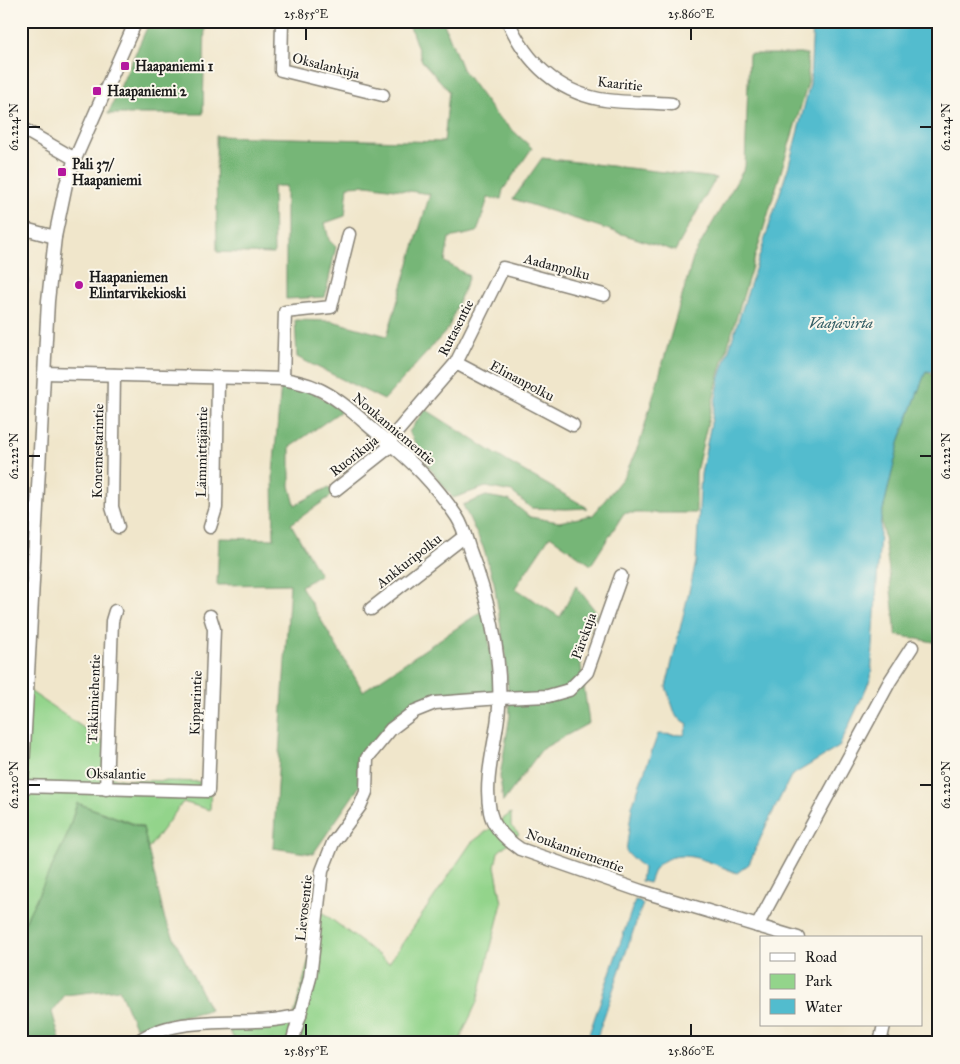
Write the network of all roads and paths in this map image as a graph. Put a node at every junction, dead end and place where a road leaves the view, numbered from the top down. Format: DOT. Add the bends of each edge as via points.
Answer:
graph roads {
  1 [pos="136,21"];
  2 [pos="282,21"];
  3 [pos="508,21"];
  4 [pos="383,95"];
  5 [pos="672,104"];
  6 [pos="21,128"];
  7 [pos="75,159"];
  8 [pos="21,228"];
  9 [pos="349,234"];
  10 [pos="55,237"];
  11 [pos="502,268"];
  12 [pos="604,295"];
  13 [pos="456,363"];
  14 [pos="44,373"];
  15 [pos="114,375"];
  16 [pos="218,378"];
  17 [pos="283,379"];
  18 [pos="573,425"];
  19 [pos="390,443"];
  20 [pos="335,490"];
  21 [pos="118,527"];
  22 [pos="210,527"];
  23 [pos="465,536"];
  24 [pos="621,576"];
  25 [pos="371,609"];
  26 [pos="115,611"];
  27 [pos="210,616"];
  28 [pos="912,647"];
  29 [pos="26,652"];
  30 [pos="500,698"];
  31 [pos="22,786"];
  32 [pos="106,789"];
  33 [pos="208,791"];
  34 [pos="757,926"];
  35 [pos="791,936"];
  36 [pos="300,1016"];
  37 [pos="884,1026"];
  38 [pos="136,1043"];
  39 [pos="292,1043"];
  40 [pos="880,1043"];
  1 -- 7 [label="street"];
  2 -- 4 [label="street, Oksalankuja" via="281,70"];
  3 -- 5 [label="street, Kaaritie" via="529,57 554,82 599,99"];
  6 -- 7 [label="street"];
  7 -- 10 [label="street" via="66,184"];
  8 -- 10 [label="street"];
  9 -- 17 [label="street" via="331,307 285,312"];
  10 -- 14 [label="street"];
  11 -- 12 [label="street, Aadanpolku"];
  11 -- 13 [label="street, Rutasentie"];
  13 -- 18 [label="street, Elinanpolku"];
  13 -- 19 [label="street, Rutasentie"];
  14 -- 15 [label="street, Noukanniementie"];
  14 -- 29 [label="street"];
  15 -- 16 [label="street, Noukanniementie"];
  15 -- 21 [label="street, Konemestarintie" via="112,507"];
  16 -- 17 [label="street, Noukanniementie"];
  16 -- 22 [label="street, Lämmittäjäntie" via="216,508"];
  17 -- 19 [label="street, Noukanniementie" via="318,389"];
  19 -- 20 [label="street, Ruorikuja"];
  19 -- 23 [label="street, Noukanniementie" via="426,475 458,519"];
  23 -- 25 [label="street, Ankkuripolku"];
  23 -- 30 [label="street, Noukanniementie" via="484,586 497,655"];
  24 -- 30 [label="street, Pärekuja" via="586,672 569,690 548,696"];
  26 -- 32 [label="street, Täkkimiehentie"];
  27 -- 33 [label="street, Kipparintie" via="214,629"];
  28 -- 34 [label="street" via="890,681"];
  29 -- 31 [label="street" via="28,690"];
  30 -- 34 [label="street, Noukanniementie" via="488,784 490,814 503,837 520,849 641,891"];
  30 -- 36 [label="street, Lievosentie" via="435,703 415,711 391,729 367,758 366,792 360,806 333,843 322,871 310,978"];
  31 -- 32 [label="street, Oksalantie"];
  32 -- 33 [label="street, Oksalantie"];
  34 -- 35 [label="street, Noukanniementie"];
  36 -- 38 [label="street" via="166,1028"];
  36 -- 39 [label="street, Lievosentie"];
  37 -- 40 [label="street"];
}
